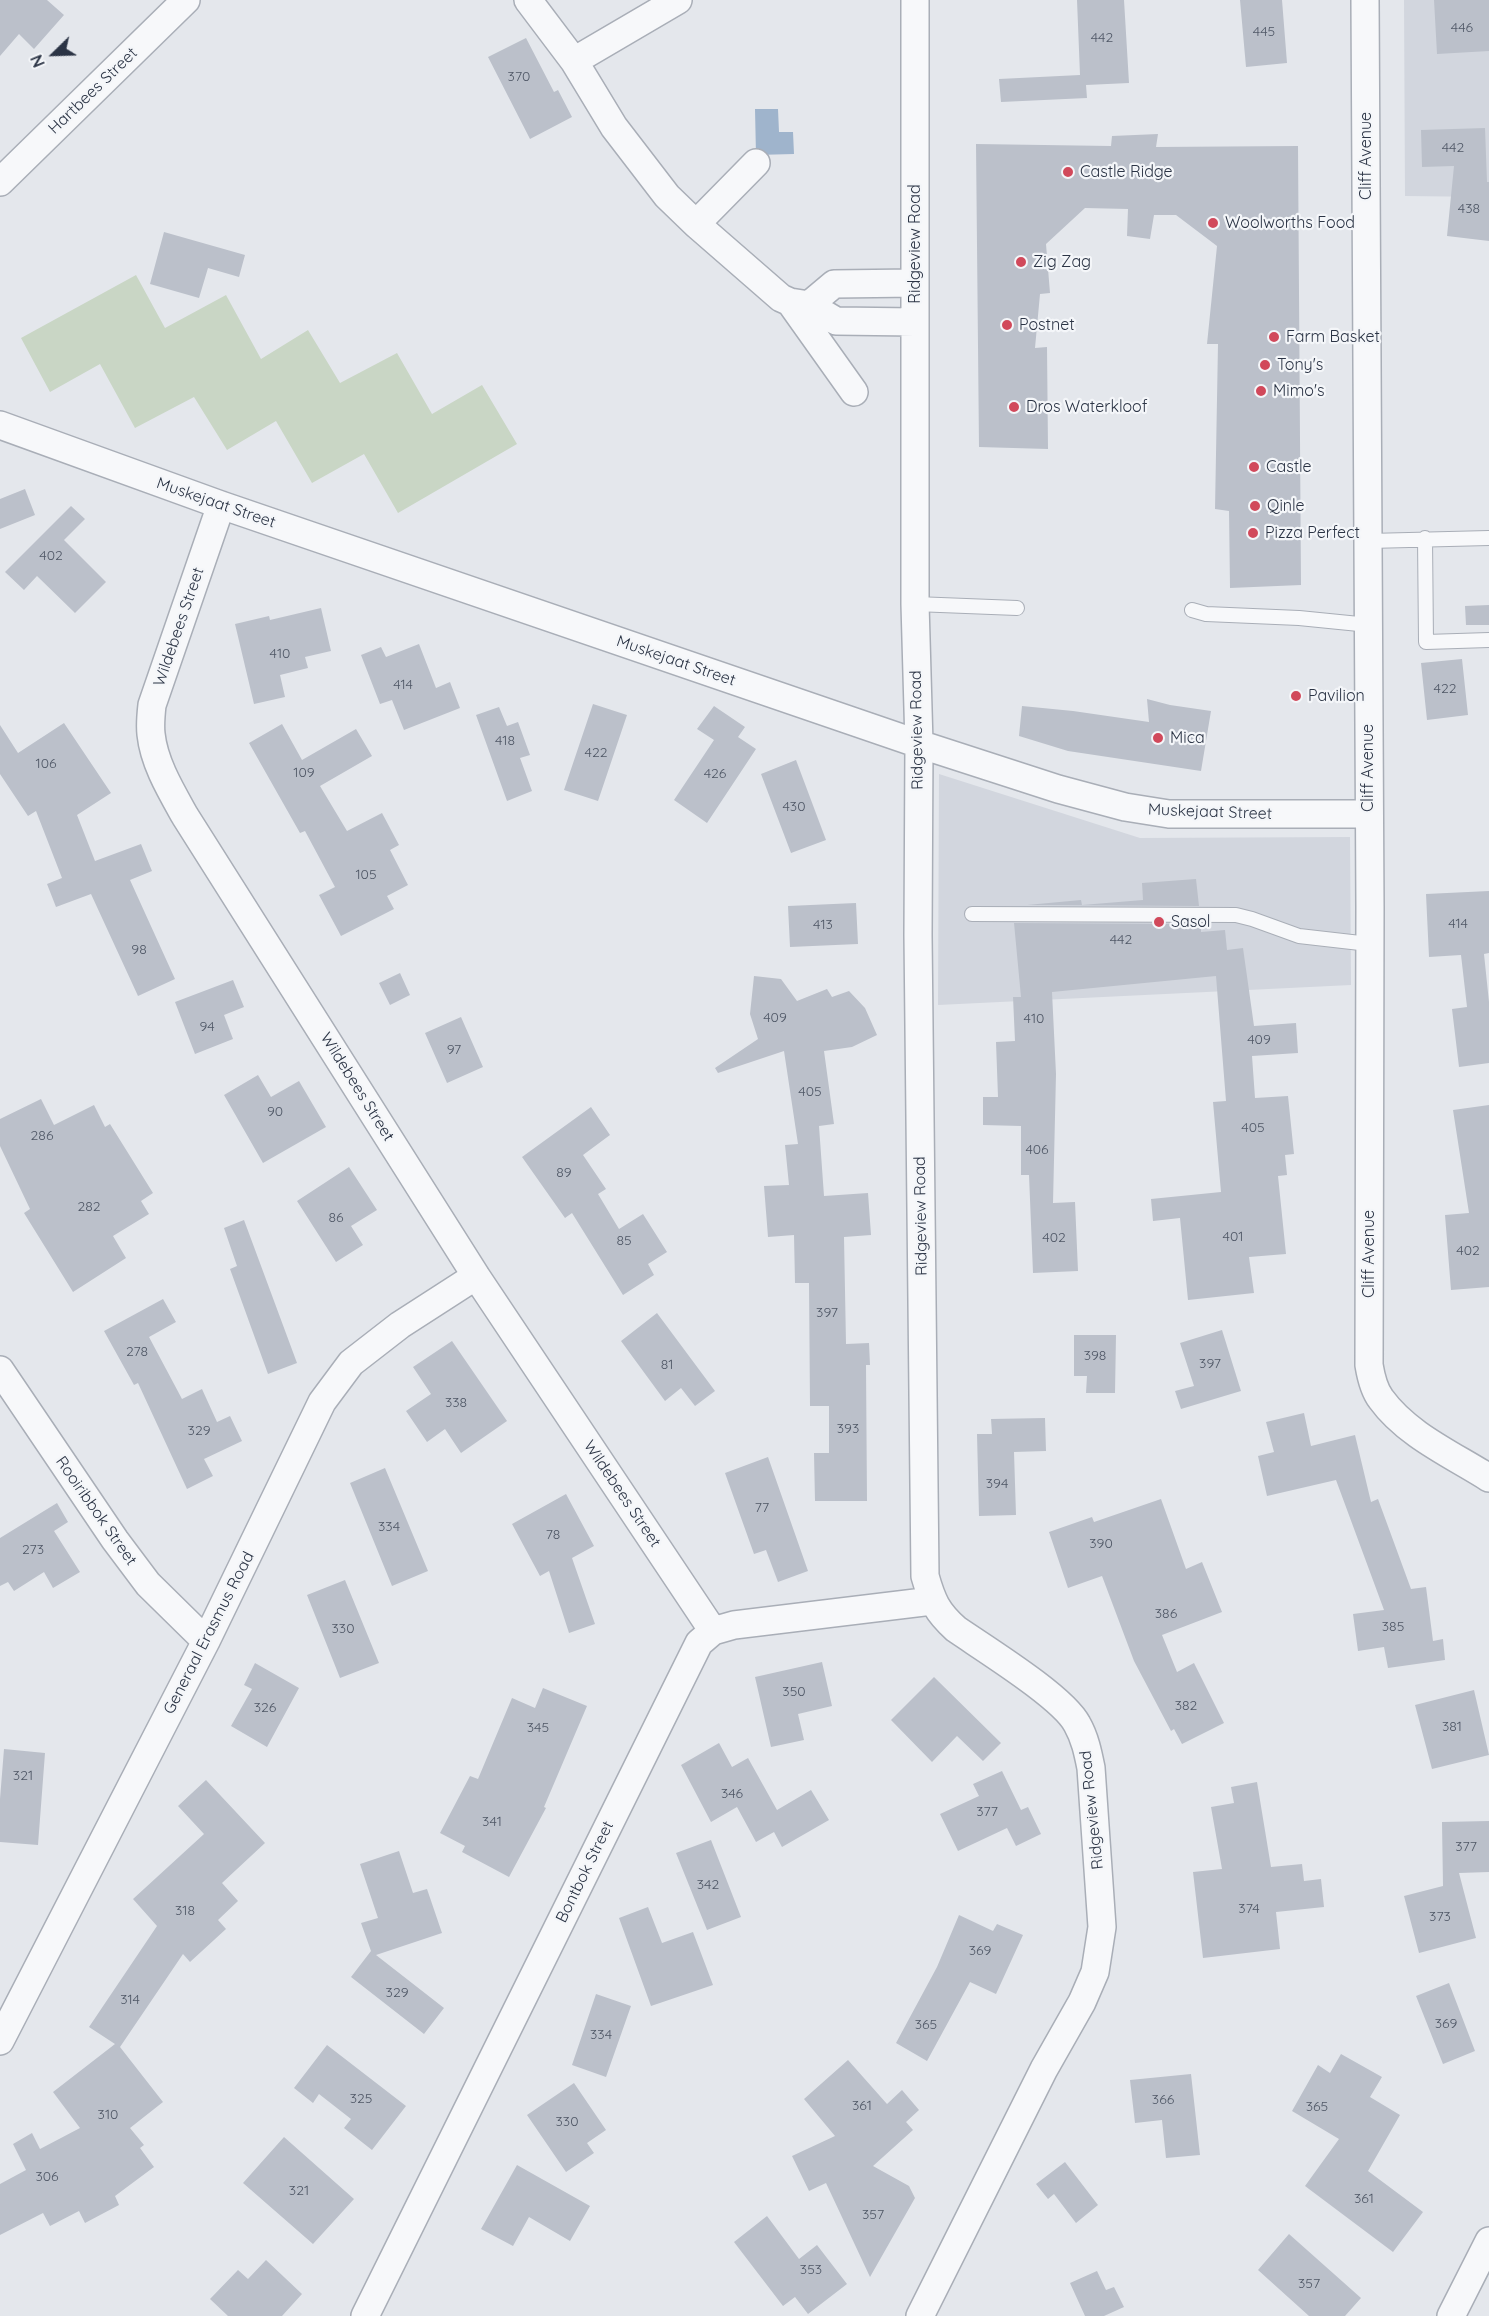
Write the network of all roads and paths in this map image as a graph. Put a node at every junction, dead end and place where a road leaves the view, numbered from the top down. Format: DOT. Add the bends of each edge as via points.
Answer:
graph roads {
  1 [pos="186,0"];
  2 [pos="528,0"];
  3 [pos="678,0"];
  4 [pos="915,0"];
  5 [pos="1365,0"];
  6 [pos="574,61"];
  7 [pos="756,163"];
  8 [pos="0,182"];
  9 [pos="696,224"];
  10 [pos="915,283"];
  11 [pos="800,304"];
  12 [pos="915,322"];
  13 [pos="854,392"];
  14 [pos="0,425"];
  15 [pos="221,505"];
  16 [pos="1425,538"];
  17 [pos="1489,538"];
  18 [pos="1369,541"];
  19 [pos="915,604"];
  20 [pos="1017,608"];
  21 [pos="1192,610"];
  22 [pos="1369,625"];
  23 [pos="1489,640"];
  24 [pos="918,744"];
  25 [pos="1368,814"];
  26 [pos="972,914"];
  27 [pos="1369,944"];
  28 [pos="477,1276"];
  29 [pos="0,1370"];
  30 [pos="1489,1478"];
  31 [pos="932,1600"];
  32 [pos="713,1631"];
  33 [pos="206,1641"];
  34 [pos="0,2041"];
  35 [pos="1489,2241"];
  36 [pos="365,2316"];
  37 [pos="920,2316"];
  38 [pos="1451,2316"];
  1 -- 8 [label="street, Hartbees Street"];
  2 -- 6 [label="street"];
  3 -- 6 [label="street"];
  4 -- 10 [label="street, Ridgeview Road"];
  5 -- 18 [label="street, Cliff Avenue"];
  6 -- 9 [label="street" via="614,127 667,196"];
  7 -- 9 [label="street"];
  9 -- 11 [label="street" via="781,298"];
  10 -- 11 [label="street" via="834,284"];
  10 -- 12 [label="street, Ridgeview Road"];
  11 -- 12 [label="street" via="836,321"];
  11 -- 13 [label="street"];
  12 -- 19 [label="street, Ridgeview Road"];
  14 -- 15 [label="street, Muskejaat Street"];
  15 -- 24 [label="street, Muskejaat Street"];
  15 -- 28 [label="street, Wildebees Street" via="152,705 151,733 158,761 185,816"];
  16 -- 17 [label="lane"];
  16 -- 18 [label="lane"];
  16 -- 23 [label="lane" via="1426,642"];
  18 -- 22 [label="street, Cliff Avenue"];
  19 -- 20 [label="lane"];
  19 -- 24 [label="street, Ridgeview Road"];
  21 -- 22 [label="lane"];
  22 -- 25 [label="street, Cliff Avenue"];
  24 -- 25 [label="street, Muskejaat Street" via="1059,789 1169,814"];
  24 -- 31 [label="street, Ridgeview Road" via="925,1576"];
  25 -- 27 [label="street, Cliff Avenue"];
  26 -- 27 [label="lane" via="1236,915 1299,936"];
  27 -- 30 [label="street, Cliff Avenue" via="1372,1381 1380,1398 1412,1430"];
  28 -- 32 [label="street, Wildebees Street"];
  28 -- 33 [label="street, Generaal Erasmus Road" via="400,1325 345,1371 322,1402"];
  29 -- 33 [label="street, Rooiribbok Street" via="148,1584"];
  31 -- 32 [label="street"];
  31 -- 37 [label="street, Ridgeview Road" via="941,1616 956,1629 1059,1703 1076,1722 1091,1768 1102,1927 1095,1972 1082,2002 1044,2069"];
  32 -- 36 [label="street, Bontbok Street" via="690,1658"];
  33 -- 34 [label="street, Generaal Erasmus Road"];
  35 -- 38 [label="street"];
}
